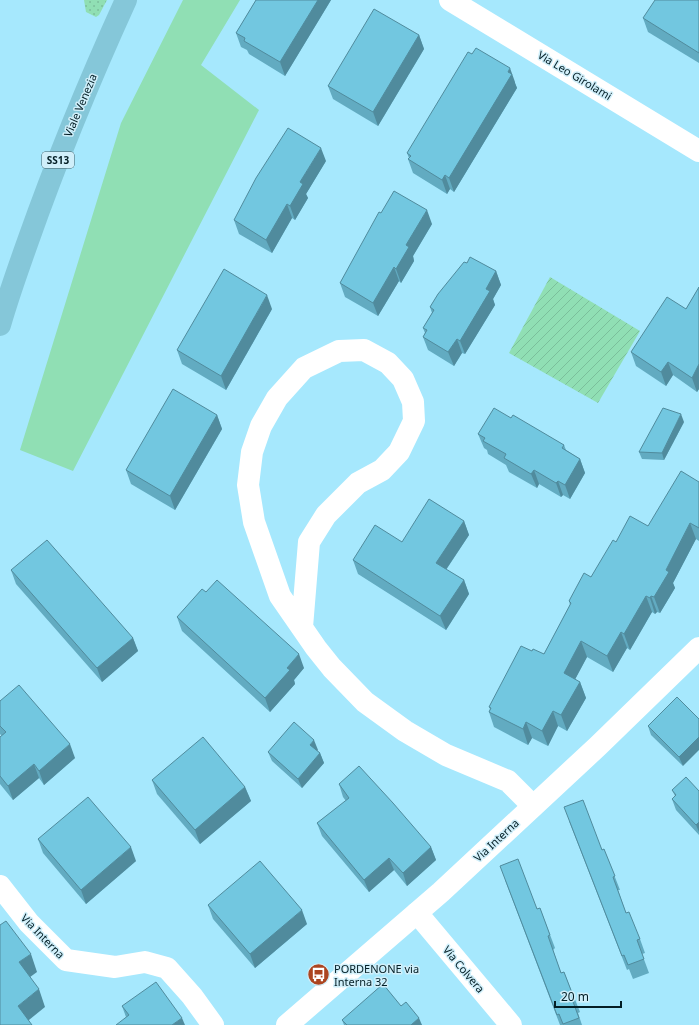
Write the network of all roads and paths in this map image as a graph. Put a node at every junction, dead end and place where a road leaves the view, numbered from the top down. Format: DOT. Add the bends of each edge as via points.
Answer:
graph roads {
  1 [pos="126,0"];
  2 [pos="450,0"];
  3 [pos="699,152"];
  4 [pos="0,325"];
  5 [pos="302,627"];
  6 [pos="699,648"];
  7 [pos="533,806"];
  8 [pos="0,886"];
  9 [pos="417,913"];
  10 [pos="213,1025"];
  11 [pos="287,1025"];
  12 [pos="511,1025"];
  1 -- 4 [label="main road, Viale Venezia / SS13" via="61,152"];
  2 -- 3 [label="street, Via Leo Girolami"];
  5 -- 5 [label="street" via="309,542 326,515 358,483 382,470 399,452 414,421 413,402 403,379 388,363 364,350 339,352 304,368 277,398 261,426 252,452 248,485 254,522 280,596"];
  5 -- 7 [label="street" via="332,668 365,702 405,731 446,755 508,781"];
  6 -- 7 [label="street, Via Interna"];
  7 -- 9 [label="street, Via Interna"];
  8 -- 10 [label="street, Via Interna" via="29,923 66,960 115,967 146,962 167,968"];
  9 -- 11 [label="street, Via Interna"];
  9 -- 12 [label="street, Via Colvera"];
}
